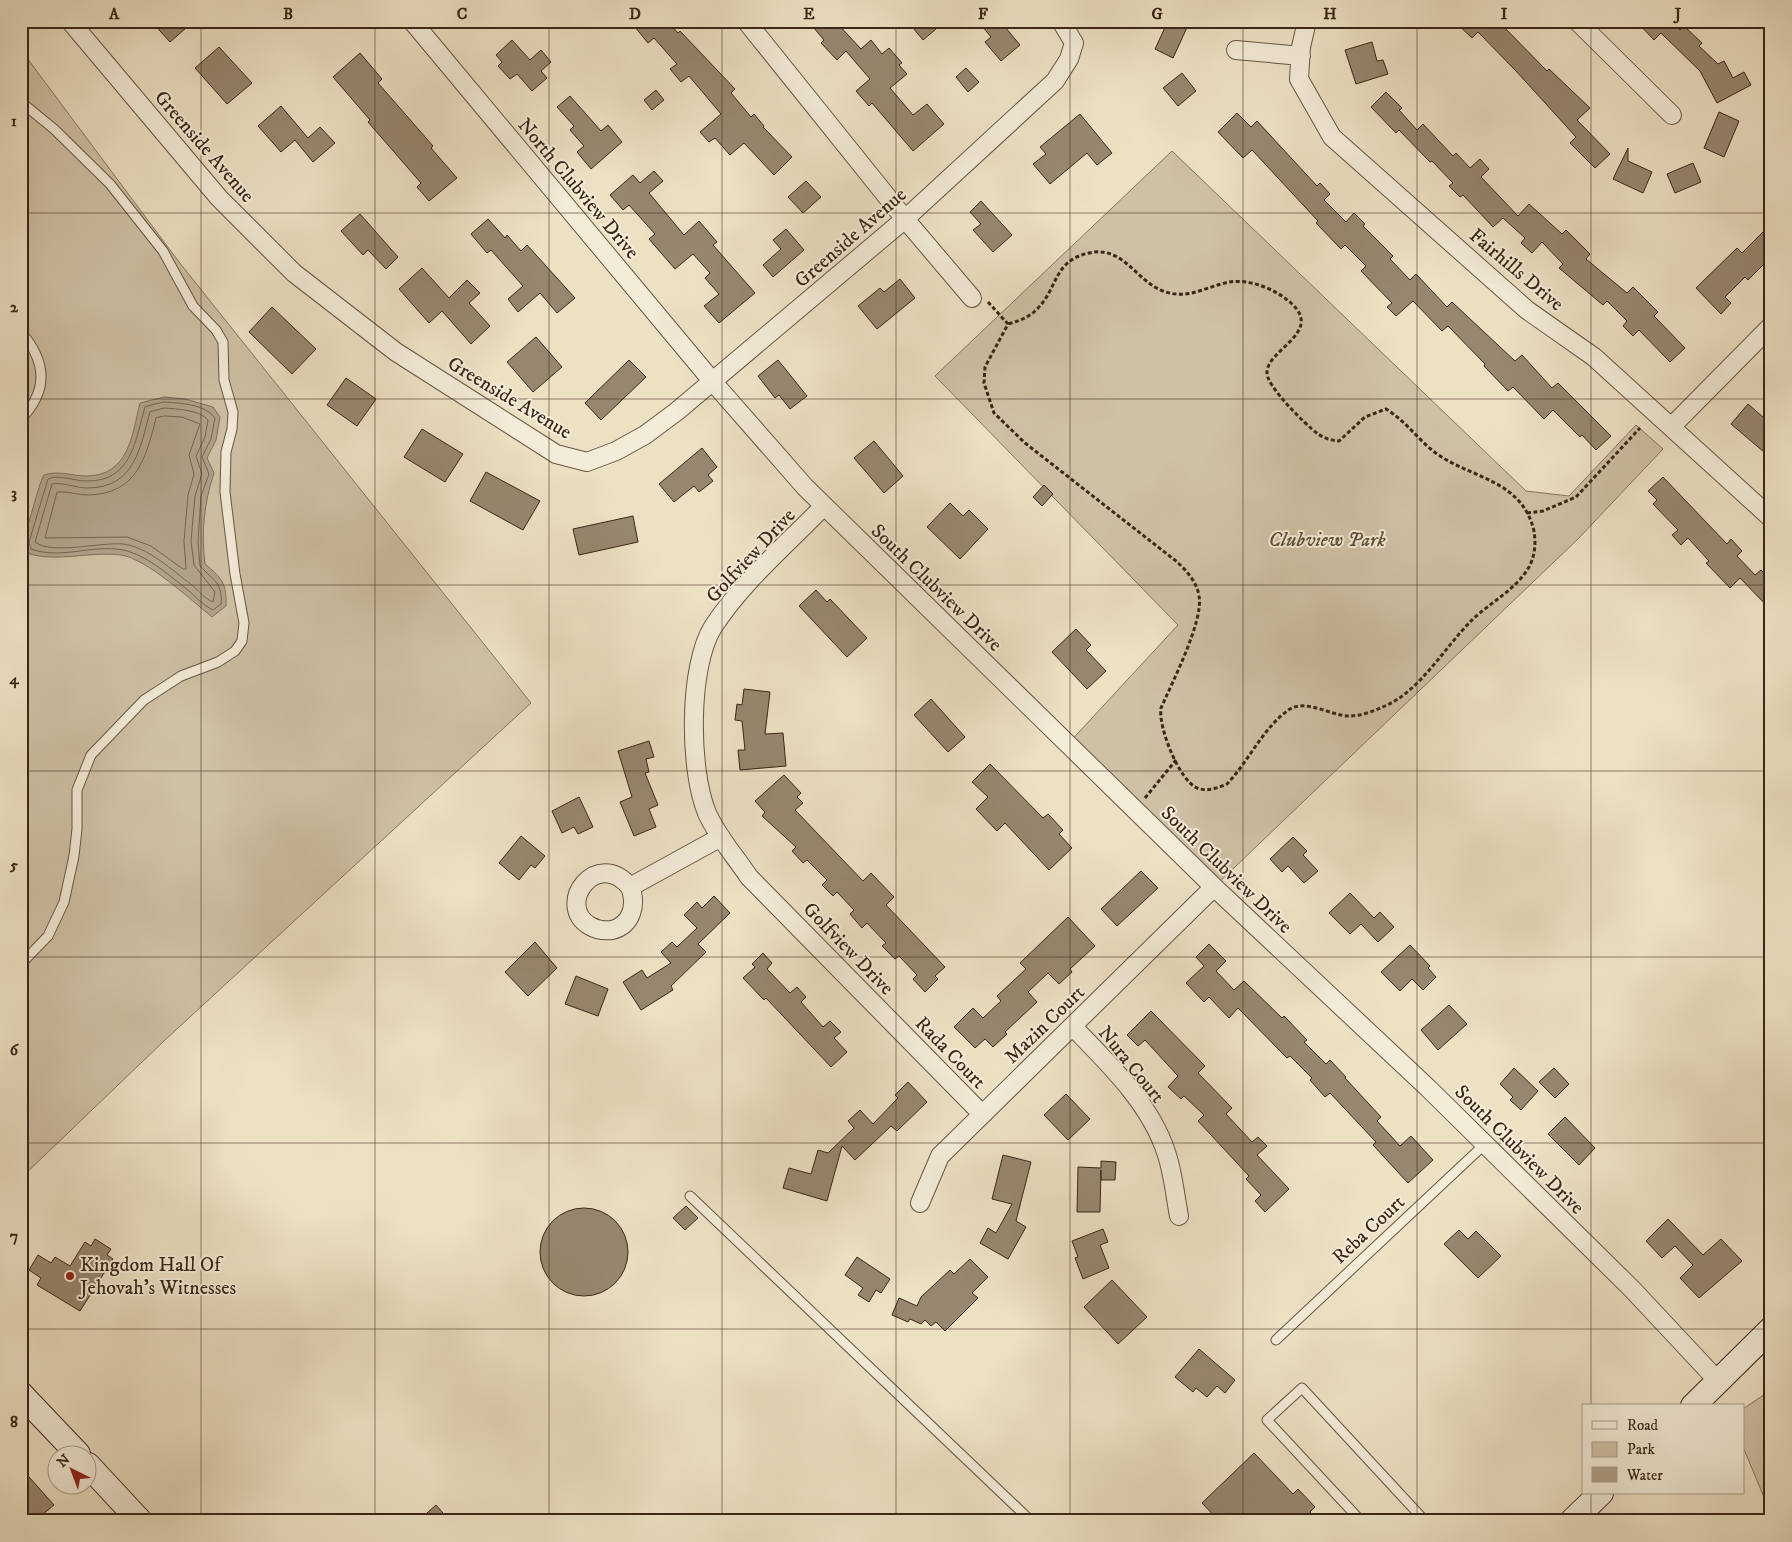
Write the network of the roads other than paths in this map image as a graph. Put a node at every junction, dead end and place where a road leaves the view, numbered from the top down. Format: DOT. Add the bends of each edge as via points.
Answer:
graph roads {
  1 [pos="70,21"];
  2 [pos="412,21"];
  3 [pos="746,21"];
  4 [pos="1061,21"];
  5 [pos="1307,21"];
  6 [pos="1577,21"];
  7 [pos="1236,50"];
  8 [pos="1301,51"];
  9 [pos="21,102"];
  10 [pos="1672,115"];
  11 [pos="905,219"];
  12 [pos="972,298"];
  13 [pos="1771,326"];
  14 [pos="21,332"];
  15 [pos="712,382"];
  16 [pos="21,419"];
  17 [pos="1670,427"];
  18 [pos="824,506"];
  19 [pos="1771,518"];
  20 [pos="721,837"];
  21 [pos="630,887"];
  22 [pos="1214,887"];
  23 [pos="21,964"];
  24 [pos="890,1019"];
  25 [pos="1073,1027"];
  26 [pos="982,1114"];
  27 [pos="1485,1144"];
  28 [pos="690,1196"];
  29 [pos="920,1203"];
  30 [pos="1179,1216"];
  31 [pos="1771,1330"];
  32 [pos="1276,1340"];
  33 [pos="1718,1381"];
  34 [pos="21,1394"];
  35 [pos="1695,1404"];
  36 [pos="68,1444"];
  37 [pos="98,1475"];
  38 [pos="1600,1494"];
  39 [pos="140,1521"];
  40 [pos="1031,1521"];
  41 [pos="1361,1521"];
  42 [pos="1425,1521"];
  43 [pos="1572,1521"];
  1 -- 15 [label="street, Greenside Avenue" via="219,198 294,274 396,352 556,454 586,462 616,451 653,429"];
  2 -- 15 [label="street, North Clubview Drive"];
  3 -- 11 [label="street"];
  4 -- 11 [label="street, Greenside Avenue" via="1074,43 1069,59 1055,81"];
  5 -- 8 [label="street, Fairhills Drive"];
  6 -- 10 [label="street"];
  7 -- 8 [label="street"];
  8 -- 17 [label="street, Fairhills Drive" via="1299,79 1332,138 1527,310 1594,357"];
  9 -- 23 [label="lane" via="54,129 110,184 163,251 193,306 216,330 222,342 224,380 233,412 226,452 225,492 244,622 242,641 235,651 218,662 181,676 144,700 91,755 77,790 74,856 64,902 48,936"];
  11 -- 12 [label="street"];
  11 -- 15 [label="street, Greenside Avenue"];
  13 -- 17 [label="street"];
  14 -- 16 [label="lane" via="34,348 42,370 35,400"];
  15 -- 18 [label="street, South Clubview Drive"];
  17 -- 19 [label="street, Fairhills Drive"];
  18 -- 20 [label="street, Golfview Drive" via="742,590 718,620 712,628 698,671 693,732 700,792"];
  18 -- 22 [label="street, South Clubview Drive"];
  20 -- 21 [label="street"];
  20 -- 24 [label="street, Golfview Drive" via="749,877"];
  22 -- 25 [label="street, Mazin Court"];
  22 -- 27 [label="street, South Clubview Drive"];
  24 -- 26 [label="street, Rada Court"];
  25 -- 26 [label="street, Mazin Court"];
  25 -- 30 [label="street, Nura Court" via="1118,1074 1151,1121 1166,1152"];
  26 -- 29 [label="street, Mazin Court" via="940,1156"];
  27 -- 32 [label="lane, Reba Court"];
  27 -- 33 [label="street, South Clubview Drive" via="1632,1289"];
  28 -- 40 [label="lane"];
  31 -- 33 [label="main road"];
  33 -- 35 [label="main road"];
  34 -- 36 [label="main road"];
  37 -- 39 [label="main road"];
  38 -- 43 [label="main road"];
  41 -- 42 [label="lane" via="1267,1420 1302,1388"];
}
